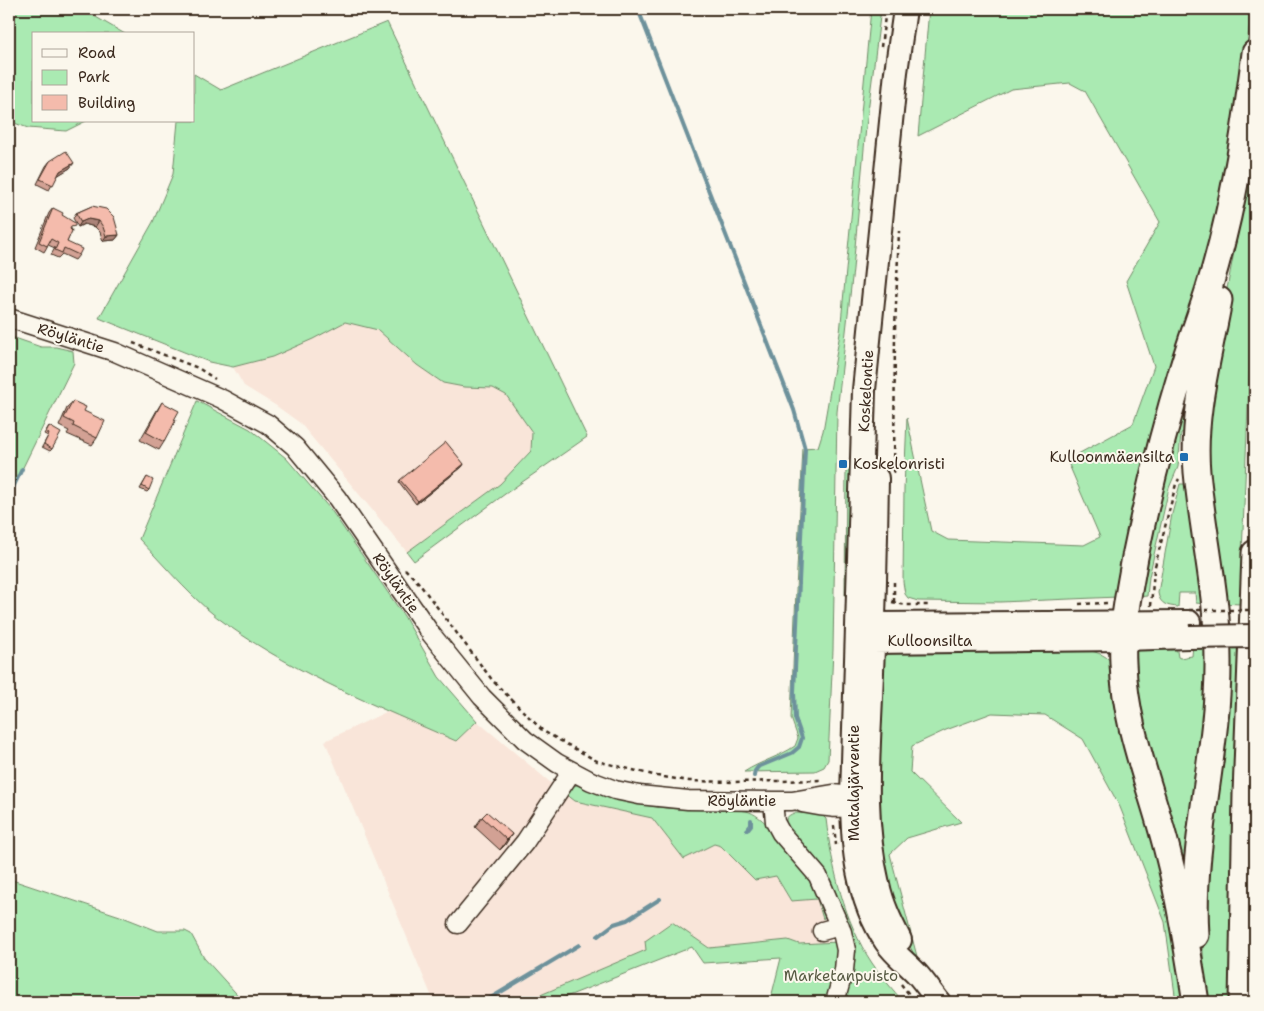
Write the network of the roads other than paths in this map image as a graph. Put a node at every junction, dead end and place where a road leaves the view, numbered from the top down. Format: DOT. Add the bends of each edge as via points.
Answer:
graph roads {
  1 [pos="905,9"];
  2 [pos="1255,53"];
  3 [pos="1230,213"];
  4 [pos="9,318"];
  5 [pos="1255,554"];
  6 [pos="1255,622"];
  7 [pos="1189,623"];
  8 [pos="1124,630"];
  9 [pos="868,633"];
  10 [pos="1255,636"];
  11 [pos="572,771"];
  12 [pos="773,801"];
  13 [pos="857,802"];
  14 [pos="458,924"];
  15 [pos="840,926"];
  16 [pos="822,930"];
  17 [pos="835,1002"];
  18 [pos="939,1002"];
  19 [pos="1198,1002"];
  20 [pos="1242,1002"];
  1 -- 9 [label="main road, Koskelontie" via="877,269 880,322"];
  2 -- 3 [label="highway"];
  3 -- 8 [label="highway" via="1155,468 1141,526"];
  3 -- 19 [label="highway" via="1226,261 1197,433 1197,471 1213,589 1218,660 1217,714 1198,853 1195,930"];
  4 -- 11 [label="street, Röyläntie" via="115,352 222,399 268,424 295,446 337,498 431,634 482,697 525,740"];
  5 -- 20 [label="highway"];
  6 -- 7 [label="main road, Kulloonsilta"];
  7 -- 8 [label="main road, Kulloonsilta"];
  7 -- 10 [label="main road, Kulloonsilta, bridge"];
  8 -- 9 [label="main road, Kulloonsilta"];
  8 -- 19 [label="highway" via="1122,663 1129,713 1169,857"];
  9 -- 13 [label="main road, Matalajärventie"];
  11 -- 12 [label="street, Röyläntie" via="615,790 639,795 688,800"];
  11 -- 14 [label="street" via="525,842"];
  12 -- 13 [label="street, Röyläntie" via="828,795"];
  12 -- 15 [label="street" via="778,828 818,876"];
  13 -- 18 [label="main road, Matalajärventie" via="889,917 918,975"];
  15 -- 16 [label="street"];
  15 -- 17 [label="street" via="846,950"];
}
